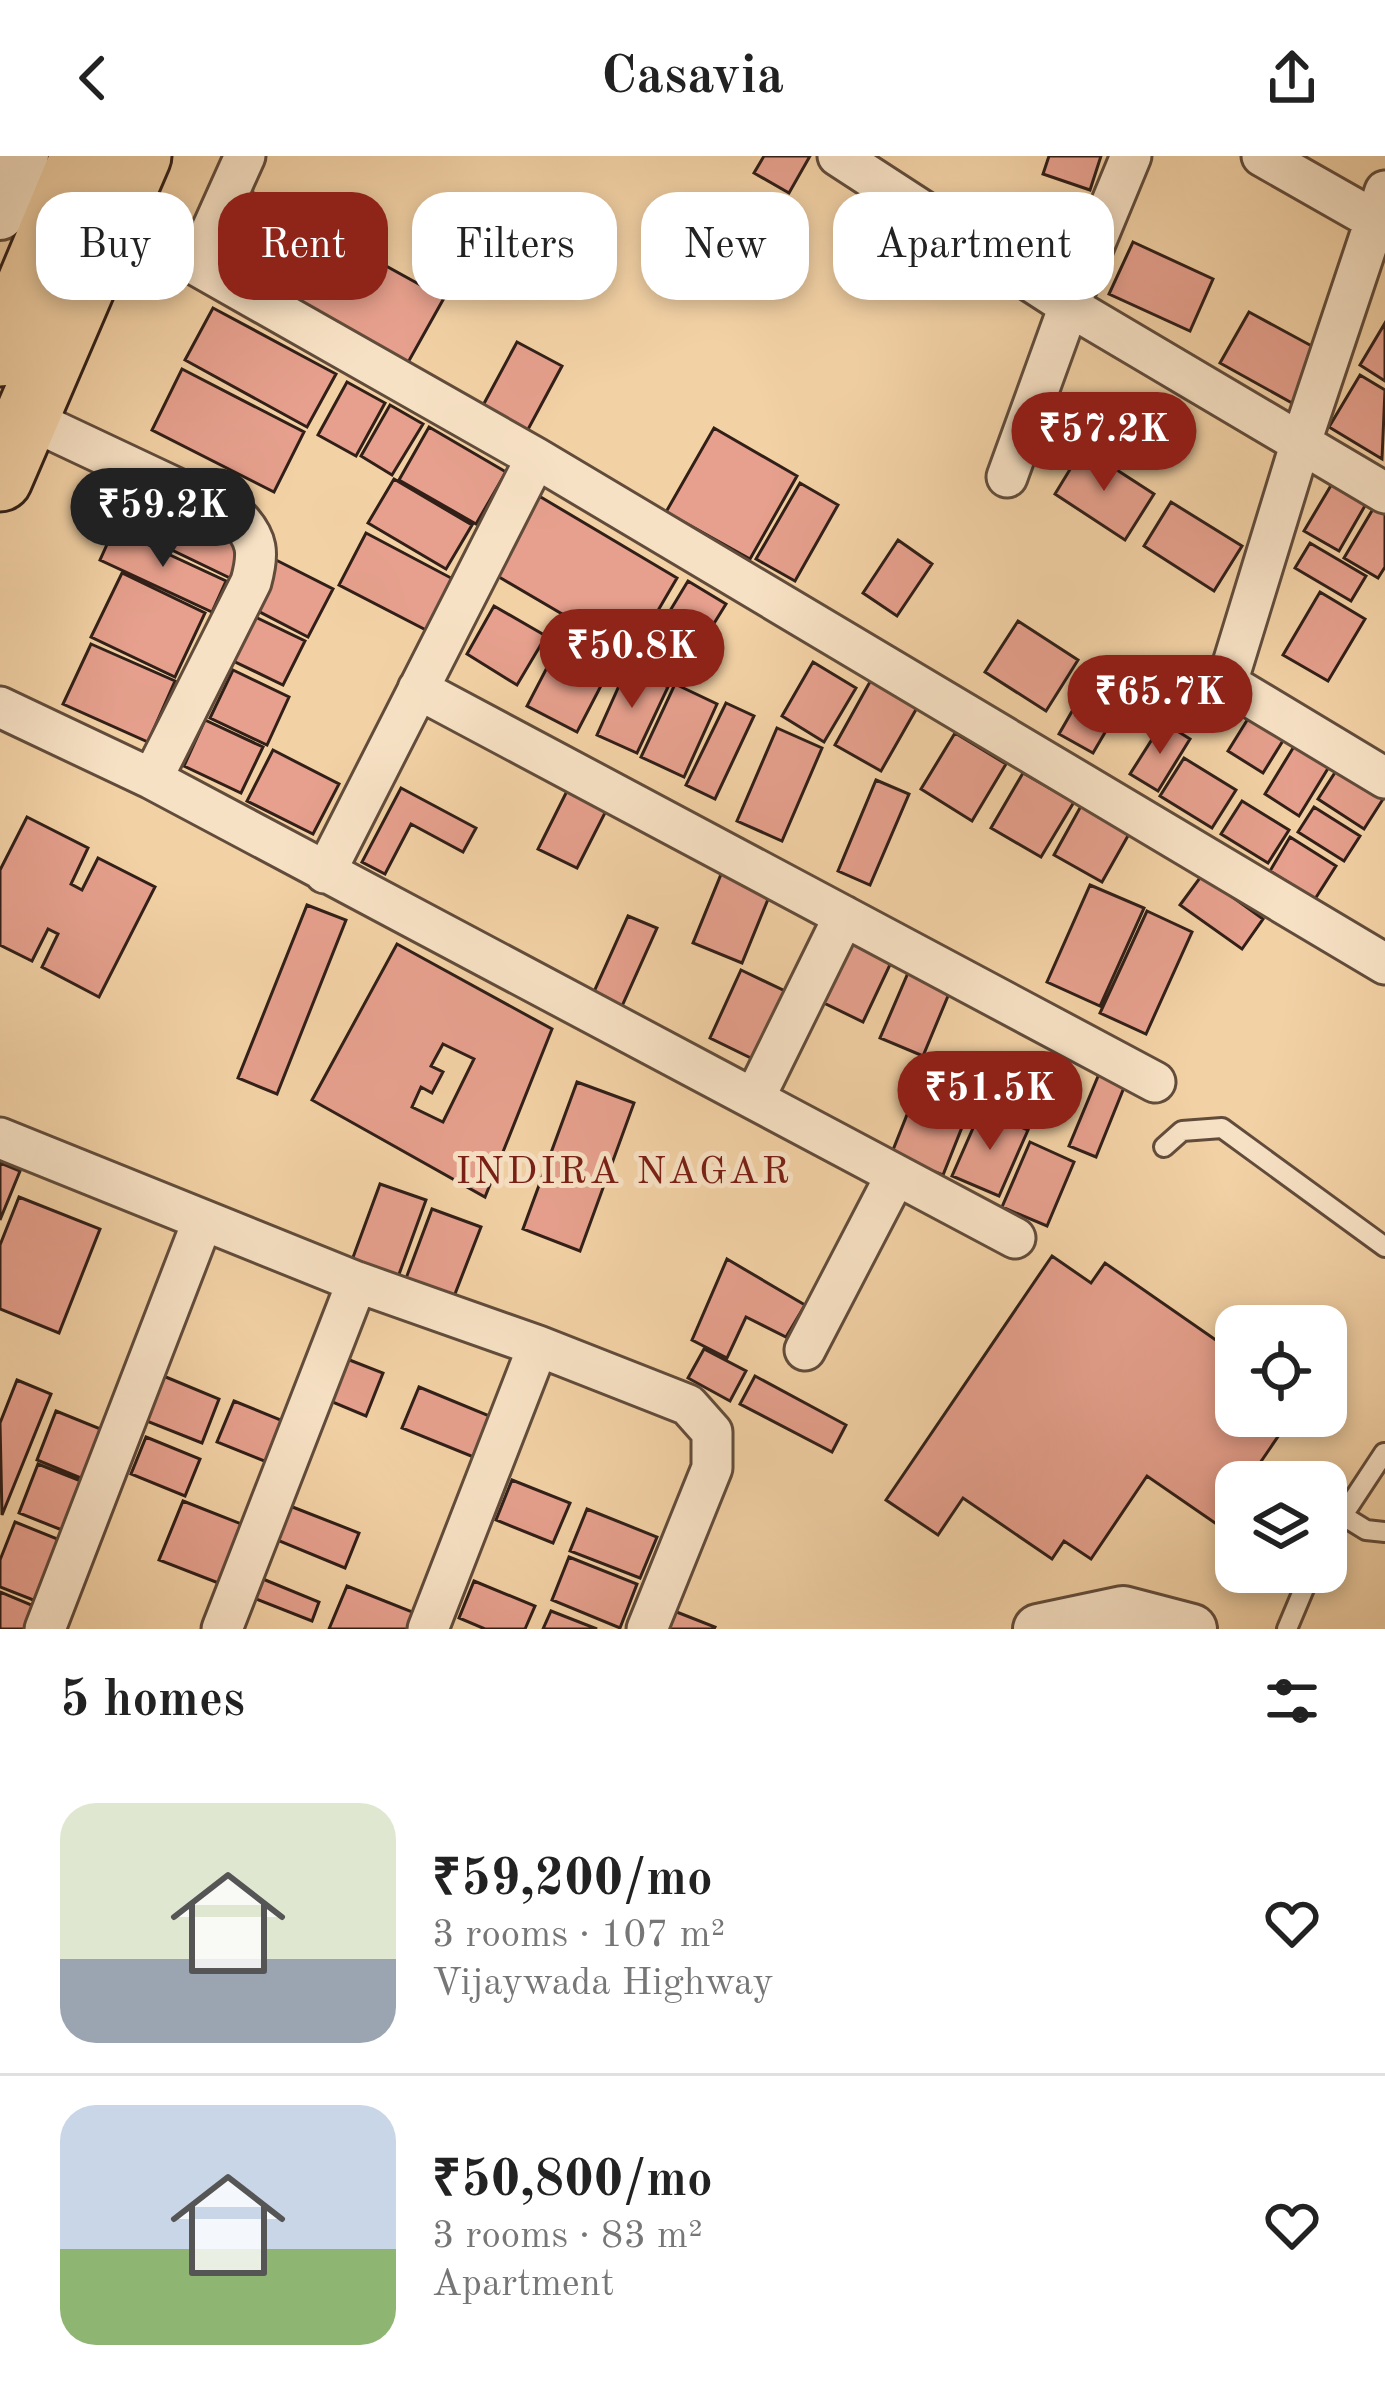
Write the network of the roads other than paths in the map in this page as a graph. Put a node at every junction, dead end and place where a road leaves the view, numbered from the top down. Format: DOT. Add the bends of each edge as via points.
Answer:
graph roads {
  1 [pos="24,156"];
  2 [pos="83,156"];
  3 [pos="140,156"];
  4 [pos="245,156"];
  5 [pos="838,156"];
  6 [pos="1131,156"];
  7 [pos="1262,156"];
  8 [pos="125,192"];
  9 [pos="1382,212"];
  10 [pos="0,215"];
  11 [pos="196,265"];
  12 [pos="80,300"];
  13 [pos="1069,306"];
  14 [pos="0,354"];
  15 [pos="28,419"];
  16 [pos="1301,442"];
  17 [pos="536,458"];
  18 [pos="1007,477"];
  19 [pos="0,479"];
  20 [pos="1385,493"];
  21 [pos="418,689"];
  22 [pos="0,706"];
  23 [pos="1385,778"];
  24 [pos="152,779"];
  25 [pos="325,873"];
  26 [pos="844,916"];
  27 [pos="1382,955"];
  28 [pos="1155,1082"];
  29 [pos="755,1097"];
  30 [pos="0,1138"];
  31 [pos="1164,1148"];
  32 [pos="896,1175"];
  33 [pos="203,1220"];
  34 [pos="1016,1238"];
  35 [pos="1385,1247"];
  36 [pos="357,1282"];
  37 [pos="538,1346"];
  38 [pos="805,1350"];
  39 [pos="1384,1453"];
  40 [pos="1347,1504"];
  41 [pos="1347,1518"];
  42 [pos="1385,1532"];
  43 [pos="1302,1593"];
  44 [pos="45,1629"];
  45 [pos="222,1629"];
  46 [pos="428,1629"];
  47 [pos="646,1629"];
  48 [pos="1038,1629"];
  49 [pos="1192,1629"];
  50 [pos="1287,1629"];
  1 -- 10 [label="street"];
  2 -- 14 [label="highway"];
  3 -- 8 [label="highway"];
  4 -- 11 [label="street"];
  5 -- 13 [label="street"];
  6 -- 13 [label="street"];
  7 -- 9 [label="street"];
  9 -- 16 [label="street"];
  11 -- 17 [label="street"];
  12 -- 15 [label="highway"];
  13 -- 16 [label="street"];
  13 -- 18 [label="street"];
  15 -- 19 [label="highway"];
  15 -- 24 [label="street" via="237,517 256,536 251,582"];
  16 -- 20 [label="street"];
  16 -- 23 [label="street" via="1227,682"];
  17 -- 21 [label="street"];
  17 -- 27 [label="street"];
  21 -- 25 [label="street"];
  21 -- 26 [label="street"];
  22 -- 24 [label="street"];
  24 -- 25 [label="street"];
  25 -- 29 [label="street"];
  26 -- 28 [label="street"];
  26 -- 29 [label="street"];
  29 -- 32 [label="street"];
  30 -- 33 [label="street"];
  31 -- 35 [label="lane" via="1183,1131 1222,1128"];
  32 -- 34 [label="street"];
  32 -- 38 [label="street"];
  33 -- 36 [label="street"];
  33 -- 44 [label="street"];
  36 -- 37 [label="street"];
  36 -- 45 [label="street"];
  37 -- 46 [label="street"];
  37 -- 47 [label="street" via="688,1406 712,1432 712,1468"];
  39 -- 40 [label="lane"];
  41 -- 42 [label="lane"];
  43 -- 50 [label="lane"];
  48 -- 49 [label="street" via="1124,1611"];
}
